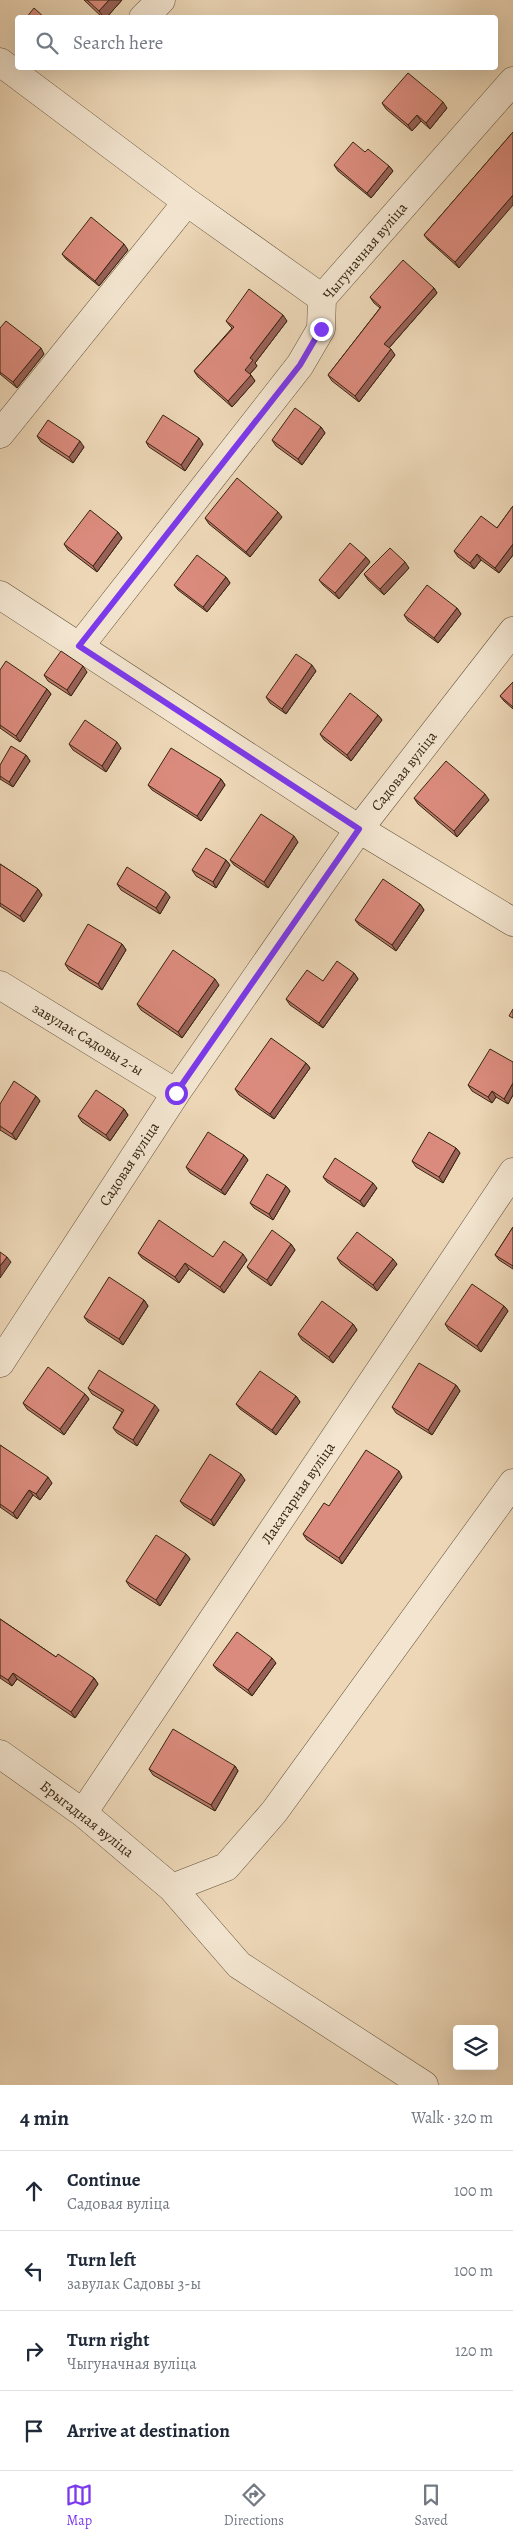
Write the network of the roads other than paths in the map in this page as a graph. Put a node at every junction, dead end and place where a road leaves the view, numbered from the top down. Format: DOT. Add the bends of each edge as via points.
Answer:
graph roads {
  1 [pos="160,0"];
  2 [pos="146,15"];
  3 [pos="0,62"];
  4 [pos="513,82"];
  5 [pos="188,202"];
  6 [pos="322,298"];
  7 [pos="0,434"];
  8 [pos="0,595"];
  9 [pos="513,631"];
  10 [pos="79,646"];
  11 [pos="359,829"];
  12 [pos="513,922"];
  13 [pos="0,985"];
  14 [pos="176,1093"];
  15 [pos="513,1172"];
  16 [pos="0,1361"];
  17 [pos="513,1483"];
  18 [pos="0,1754"];
  19 [pos="83,1813"];
  20 [pos="172,1888"];
  21 [pos="424,2085"];
  1 -- 2 [label="street"];
  3 -- 5 [label="street"];
  4 -- 6 [label="street, Чыгуначная вуліца"];
  5 -- 6 [label="street"];
  5 -- 7 [label="street"];
  6 -- 10 [label="street, Чыгуначная вуліца" via="321,329 300,365"];
  8 -- 10 [label="street"];
  9 -- 11 [label="street, Садовая вуліца"];
  10 -- 11 [label="street"];
  11 -- 12 [label="street"];
  11 -- 14 [label="street, Садовая вуліца"];
  13 -- 14 [label="street, завулак Садовы 2-ы"];
  14 -- 16 [label="street, Садовая вуліца"];
  15 -- 19 [label="street, Лакатарная вуліца"];
  17 -- 20 [label="street" via="274,1812 226,1868"];
  18 -- 19 [label="street, Брыгадная вуліца"];
  19 -- 20 [label="street, Брыгадная вуліца"];
  20 -- 21 [label="street, Брыгадная вуліца" via="239,1965"];
}
